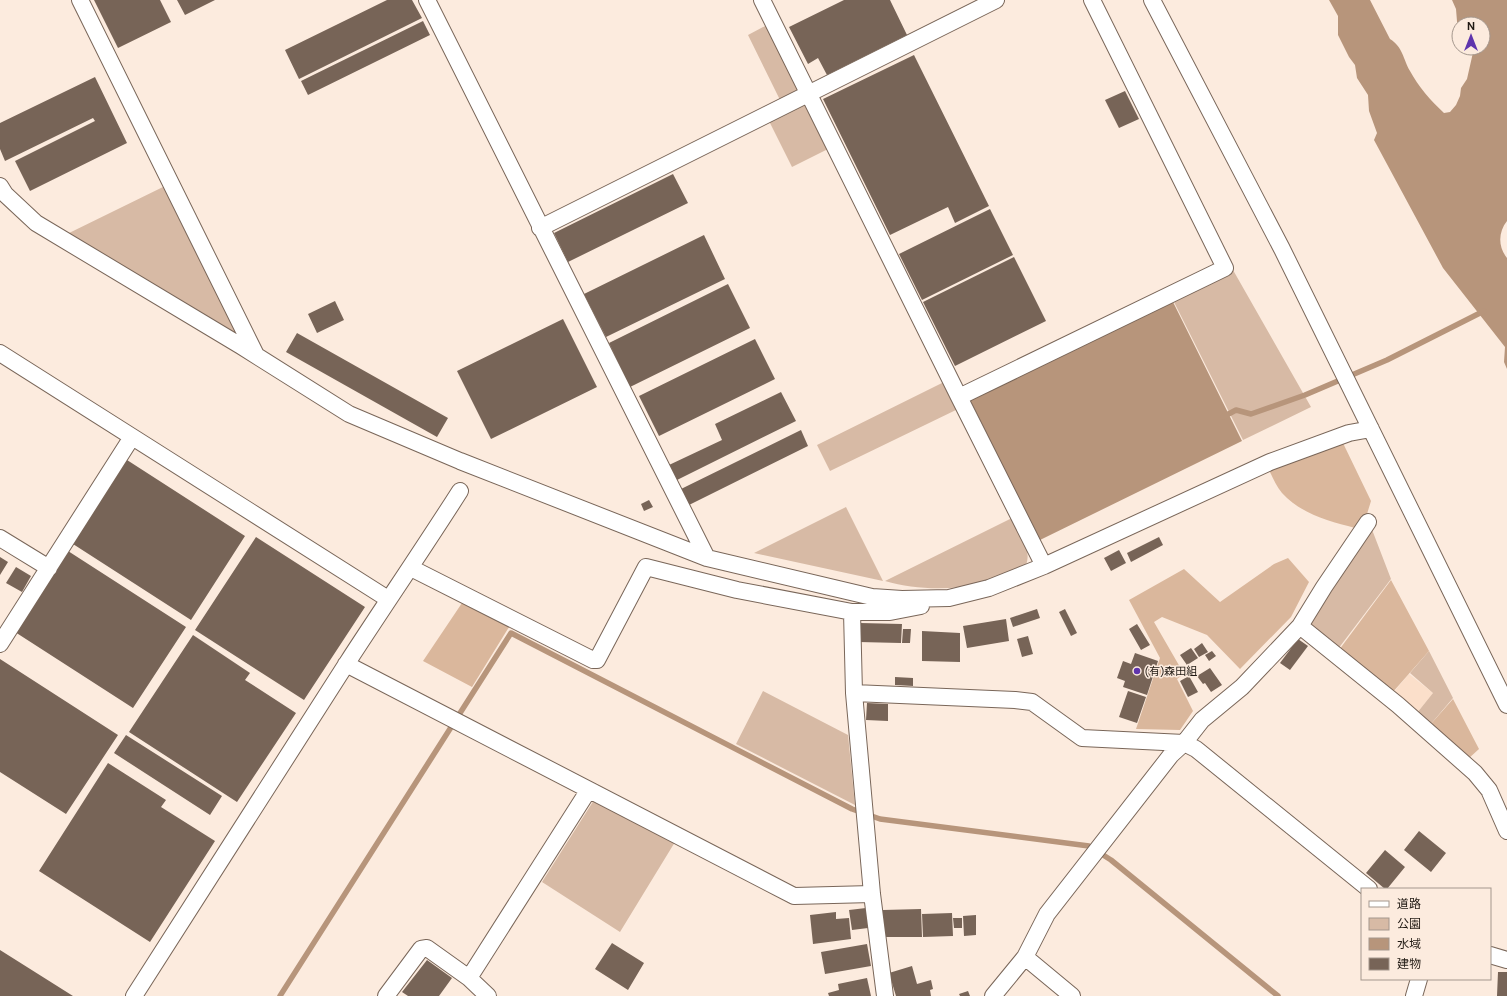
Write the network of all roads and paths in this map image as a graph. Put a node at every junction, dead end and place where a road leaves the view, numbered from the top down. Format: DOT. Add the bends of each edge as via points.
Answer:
graph roads {
  1 [pos="80,0"];
  2 [pos="427,0"];
  3 [pos="762,0"];
  4 [pos="996,0"];
  5 [pos="1092,0"];
  6 [pos="1152,0"];
  7 [pos="809,94"];
  8 [pos="0,186"];
  9 [pos="540,228"];
  10 [pos="0,353"];
  11 [pos="257,357"];
  12 [pos="959,397"];
  13 [pos="1371,430"];
  14 [pos="132,437"];
  15 [pos="460,492"];
  16 [pos="1368,522"];
  17 [pos="0,538"];
  18 [pos="707,558"];
  19 [pos="1044,566"];
  20 [pos="48,568"];
  21 [pos="411,568"];
  22 [pos="949,598"];
  23 [pos="388,600"];
  24 [pos="852,612"];
  25 [pos="1300,626"];
  26 [pos="0,644"];
  27 [pos="346,664"];
  28 [pos="854,693"];
  29 [pos="1507,705"];
  30 [pos="1184,743"];
  31 [pos="588,791"];
  32 [pos="1507,831"];
  33 [pos="1369,888"];
  34 [pos="872,894"];
  35 [pos="1491,955"];
  36 [pos="1026,957"];
  37 [pos="1507,960"];
  38 [pos="469,978"];
  39 [pos="1419,980"];
  40 [pos="134,996"];
  41 [pos="386,996"];
  42 [pos="488,996"];
  43 [pos="885,996"];
  44 [pos="992,996"];
  45 [pos="1072,996"];
  46 [pos="1414,996"];
  1 -- 11 [label="street"];
  2 -- 9 [label="street"];
  3 -- 7 [label="street"];
  4 -- 7 [label="street"];
  5 -- 12 [label="street" via="1225,268"];
  6 -- 13 [label="street" via="1282,250"];
  7 -- 9 [label="street"];
  7 -- 12 [label="street"];
  8 -- 11 [label="street" via="36,223"];
  9 -- 18 [label="street"];
  10 -- 14 [label="street"];
  11 -- 18 [label="street" via="349,414 460,461"];
  12 -- 19 [label="street"];
  13 -- 19 [label="street" via="1349,433 1270,462"];
  13 -- 29 [label="street"];
  14 -- 20 [label="street"];
  14 -- 23 [label="street"];
  15 -- 21 [label="street"];
  16 -- 25 [label="street"];
  17 -- 20 [label="street"];
  18 -- 22 [label="street" via="872,597"];
  19 -- 22 [label="street" via="989,588"];
  20 -- 26 [label="street"];
  21 -- 23 [label="street"];
  21 -- 24 [label="street" via="593,660 597,660 646,567 737,590"];
  22 -- 24 [label="street" via="890,612"];
  23 -- 27 [label="street"];
  24 -- 28 [label="street"];
  25 -- 30 [label="street" via="1242,688 1202,720"];
  25 -- 32 [label="street" via="1398,705 1475,773 1489,790"];
  27 -- 31 [label="street"];
  27 -- 40 [label="street"];
  28 -- 30 [label="street" via="1032,702 1082,738"];
  28 -- 34 [label="street"];
  30 -- 33 [label="street" via="1196,749"];
  30 -- 36 [label="street" via="1171,755 1047,914"];
  31 -- 34 [label="street" via="794,896"];
  31 -- 38 [label="street"];
  34 -- 43 [label="street"];
  35 -- 37 [label="street"];
  36 -- 44 [label="street"];
  36 -- 45 [label="street"];
  38 -- 41 [label="street" via="427,948 421,950"];
  38 -- 42 [label="street"];
  39 -- 46 [label="street"];
}
